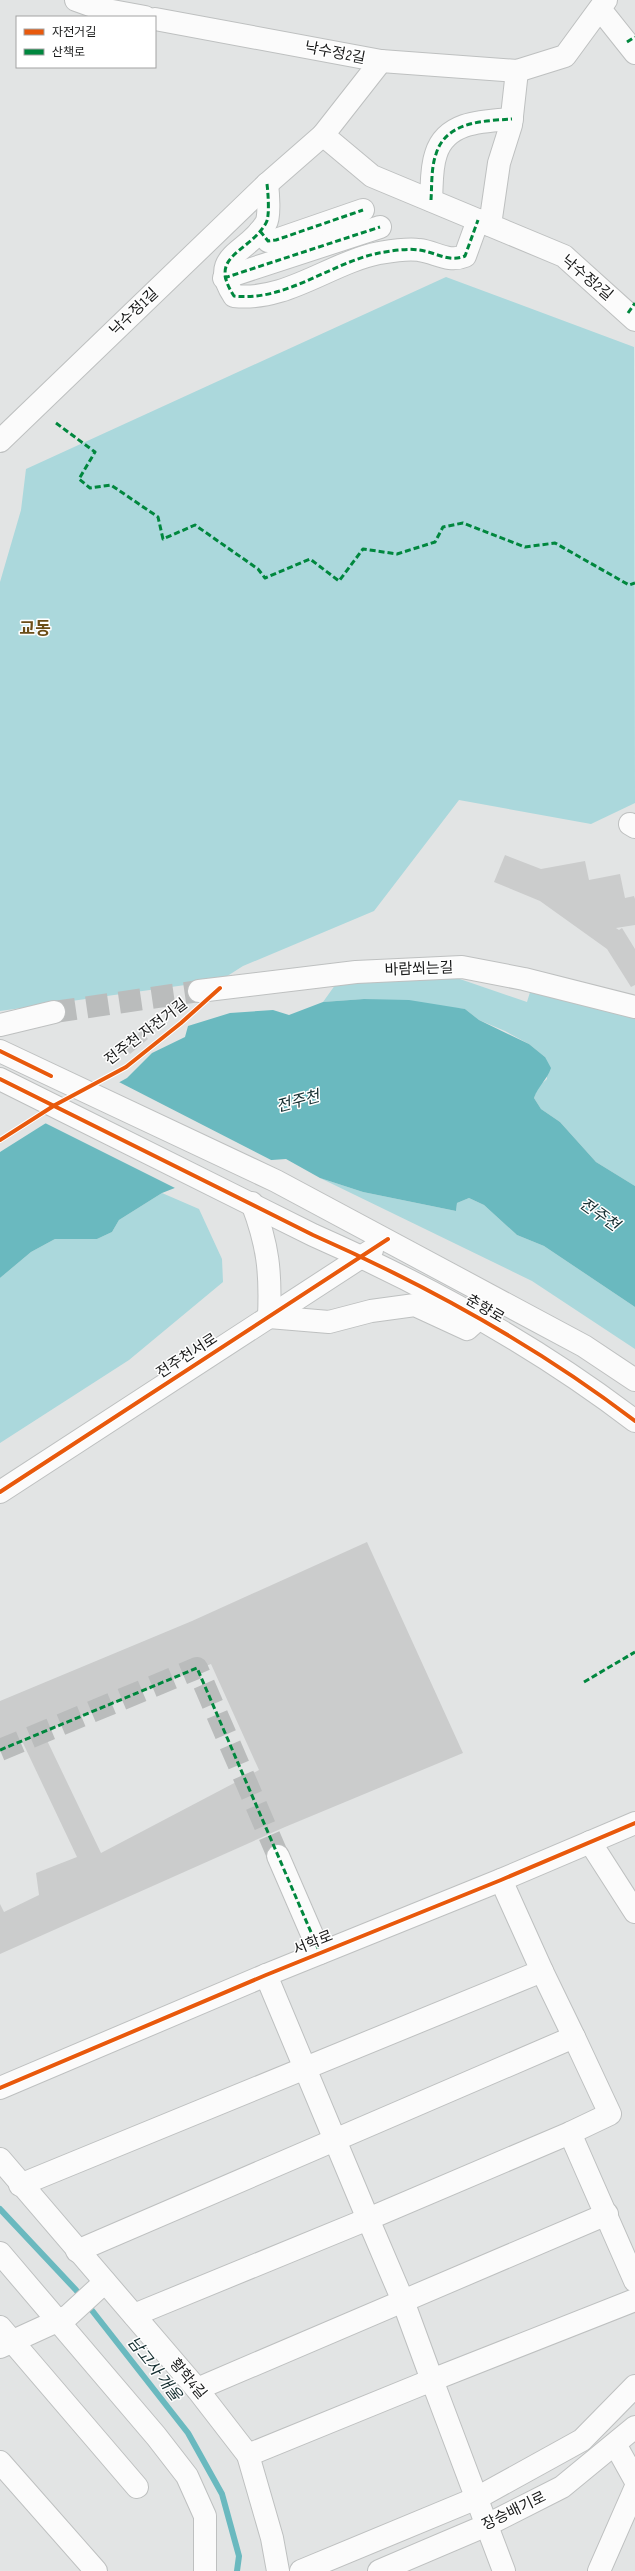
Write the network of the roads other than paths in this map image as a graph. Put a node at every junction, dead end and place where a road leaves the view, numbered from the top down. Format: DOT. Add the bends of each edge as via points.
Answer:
graph roads {
  1 [pos="76,0"];
  2 [pos="603,4"];
  3 [pos="140,16"];
  4 [pos="156,19"];
  5 [pos="632,44"];
  6 [pos="381,61"];
  7 [pos="518,71"];
  8 [pos="512,119"];
  9 [pos="323,134"];
  10 [pos="267,184"];
  11 [pos="431,200"];
  12 [pos="363,210"];
  13 [pos="484,222"];
  14 [pos="380,227"];
  15 [pos="260,231"];
  16 [pos="224,278"];
  17 [pos="633,312"];
  18 [pos="0,441"];
  19 [pos="199,991"];
  20 [pos="635,1007"];
  21 [pos="54,1012"];
  22 [pos="0,1025"];
  23 [pos="0,1051"];
  24 [pos="0,1080"];
  25 [pos="252,1203"];
  26 [pos="388,1239"];
  27 [pos="362,1257"];
  28 [pos="269,1317"];
  29 [pos="479,1318"];
  30 [pos="635,1380"];
  31 [pos="635,1421"];
  32 [pos="0,1492"];
  33 [pos="635,1823"];
  34 [pos="590,1842"];
  35 [pos="278,1856"];
  36 [pos="501,1880"];
  37 [pos="635,1912"];
  38 [pos="320,1953"];
  39 [pos="542,1971"];
  40 [pos="266,1975"];
  41 [pos="574,2037"];
  42 [pos="306,2070"];
  43 [pos="0,2088"];
  44 [pos="570,2133"];
  45 [pos="335,2141"];
  46 [pos="0,2159"];
  47 [pos="20,2185"];
  48 [pos="607,2214"];
  49 [pos="368,2218"];
  50 [pos="78,2251"];
  51 [pos="0,2253"];
  52 [pos="635,2281"];
  53 [pos="100,2287"];
  54 [pos="635,2300"];
  55 [pos="403,2301"];
  56 [pos="66,2315"];
  57 [pos="134,2315"];
  58 [pos="3,2338"];
  59 [pos="432,2380"];
  60 [pos="635,2386"];
  61 [pos="197,2388"];
  62 [pos="635,2427"];
  63 [pos="615,2444"];
  64 [pos="248,2455"];
  65 [pos="0,2462"];
  66 [pos="635,2480"];
  67 [pos="137,2487"];
  68 [pos="635,2490"];
  69 [pos="477,2498"];
  70 [pos="488,2525"];
  71 [pos="96,2571"];
  72 [pos="205,2571"];
  73 [pos="278,2571"];
  74 [pos="301,2571"];
  75 [pos="379,2571"];
  76 [pos="504,2571"];
  77 [pos="600,2571"];
  1 -- 3 [label="street" via="101,9"];
  2 -- 5 [label="street, 낙수정2길"];
  2 -- 7 [label="street, 낙수정2길" via="565,56"];
  4 -- 6 [label="street, 낙수정2길"];
  6 -- 7 [label="street, 낙수정2길"];
  6 -- 9 [label="street, 낙수정1길"];
  7 -- 8 [label="street"];
  8 -- 11 [label="street" via="478,121 448,135 439,145 435,155"];
  8 -- 13 [label="street"];
  9 -- 10 [label="street, 낙수정1길"];
  9 -- 11 [label="street" via="372,176"];
  10 -- 15 [label="street" via="267,222"];
  10 -- 18 [label="street, 낙수정1길"];
  11 -- 13 [label="street"];
  12 -- 15 [label="street" via="276,240 268,241"];
  13 -- 16 [label="street" via="465,256 456,260 418,250 380,253 330,269 298,285 265,295 247,297 234,296"];
  13 -- 17 [label="street, 낙수정2길" via="564,256"];
  14 -- 16 [label="street"];
  15 -- 16 [label="street" via="227,262"];
  19 -- 20 [label="street, 바람쐬는길" via="356,972 462,967 524,979"];
  21 -- 22 [label="street"];
  23 -- 26 [label="street, 춘향로" via="276,1181"];
  24 -- 25 [label="street, 춘향로"];
  25 -- 27 [label="street, 춘향로"];
  25 -- 28 [label="street" via="261,1228 271,1277"];
  26 -- 27 [label="street, 전주천서로"];
  26 -- 30 [label="street, 춘향로" via="584,1346"];
  27 -- 28 [label="street, 전주천서로"];
  27 -- 29 [label="street, 춘향로"];
  28 -- 29 [label="street" via="328,1322 371,1311 415,1305 468,1329"];
  28 -- 32 [label="street, 전주천서로"];
  29 -- 31 [label="street, 춘향로" via="586,1383"];
  33 -- 34 [label="street, 서학로"];
  34 -- 36 [label="street, 서학로"];
  34 -- 37 [label="street"];
  35 -- 38 [label="street"];
  36 -- 38 [label="street, 서학로"];
  36 -- 39 [label="street"];
  38 -- 40 [label="street, 서학로"];
  39 -- 41 [label="street"];
  39 -- 42 [label="street"];
  40 -- 42 [label="street"];
  40 -- 43 [label="street, 서학로"];
  41 -- 44 [label="street" via="610,2114"];
  41 -- 45 [label="street"];
  42 -- 45 [label="street"];
  42 -- 47 [label="street"];
  44 -- 48 [label="street"];
  44 -- 49 [label="street"];
  45 -- 49 [label="street"];
  45 -- 50 [label="street"];
  46 -- 47 [label="street, 황학4길"];
  47 -- 50 [label="street, 황학4길"];
  48 -- 52 [label="street"];
  48 -- 55 [label="street"];
  49 -- 55 [label="street"];
  49 -- 57 [label="street"];
  50 -- 53 [label="street, 황학4길"];
  51 -- 56 [label="street"];
  53 -- 56 [label="street"];
  53 -- 57 [label="street, 황학4길"];
  54 -- 59 [label="street"];
  55 -- 59 [label="street"];
  55 -- 61 [label="street"];
  56 -- 58 [label="street"];
  56 -- 72 [label="street" via="187,2476 205,2516"];
  57 -- 61 [label="street, 황학4길"];
  58 -- 67 [label="street"];
  59 -- 64 [label="street"];
  59 -- 69 [label="street"];
  60 -- 69 [label="street" via="582,2440"];
  61 -- 64 [label="street, 황학4길"];
  62 -- 63 [label="street, 장승배기로"];
  63 -- 66 [label="street"];
  63 -- 70 [label="street, 장승배기로" via="562,2487"];
  64 -- 73 [label="street, 황학4길" via="272,2538"];
  65 -- 71 [label="street"];
  68 -- 77 [label="street"];
  69 -- 70 [label="street"];
  69 -- 74 [label="street"];
  70 -- 75 [label="street, 장승배기로"];
  70 -- 76 [label="street"];
}
